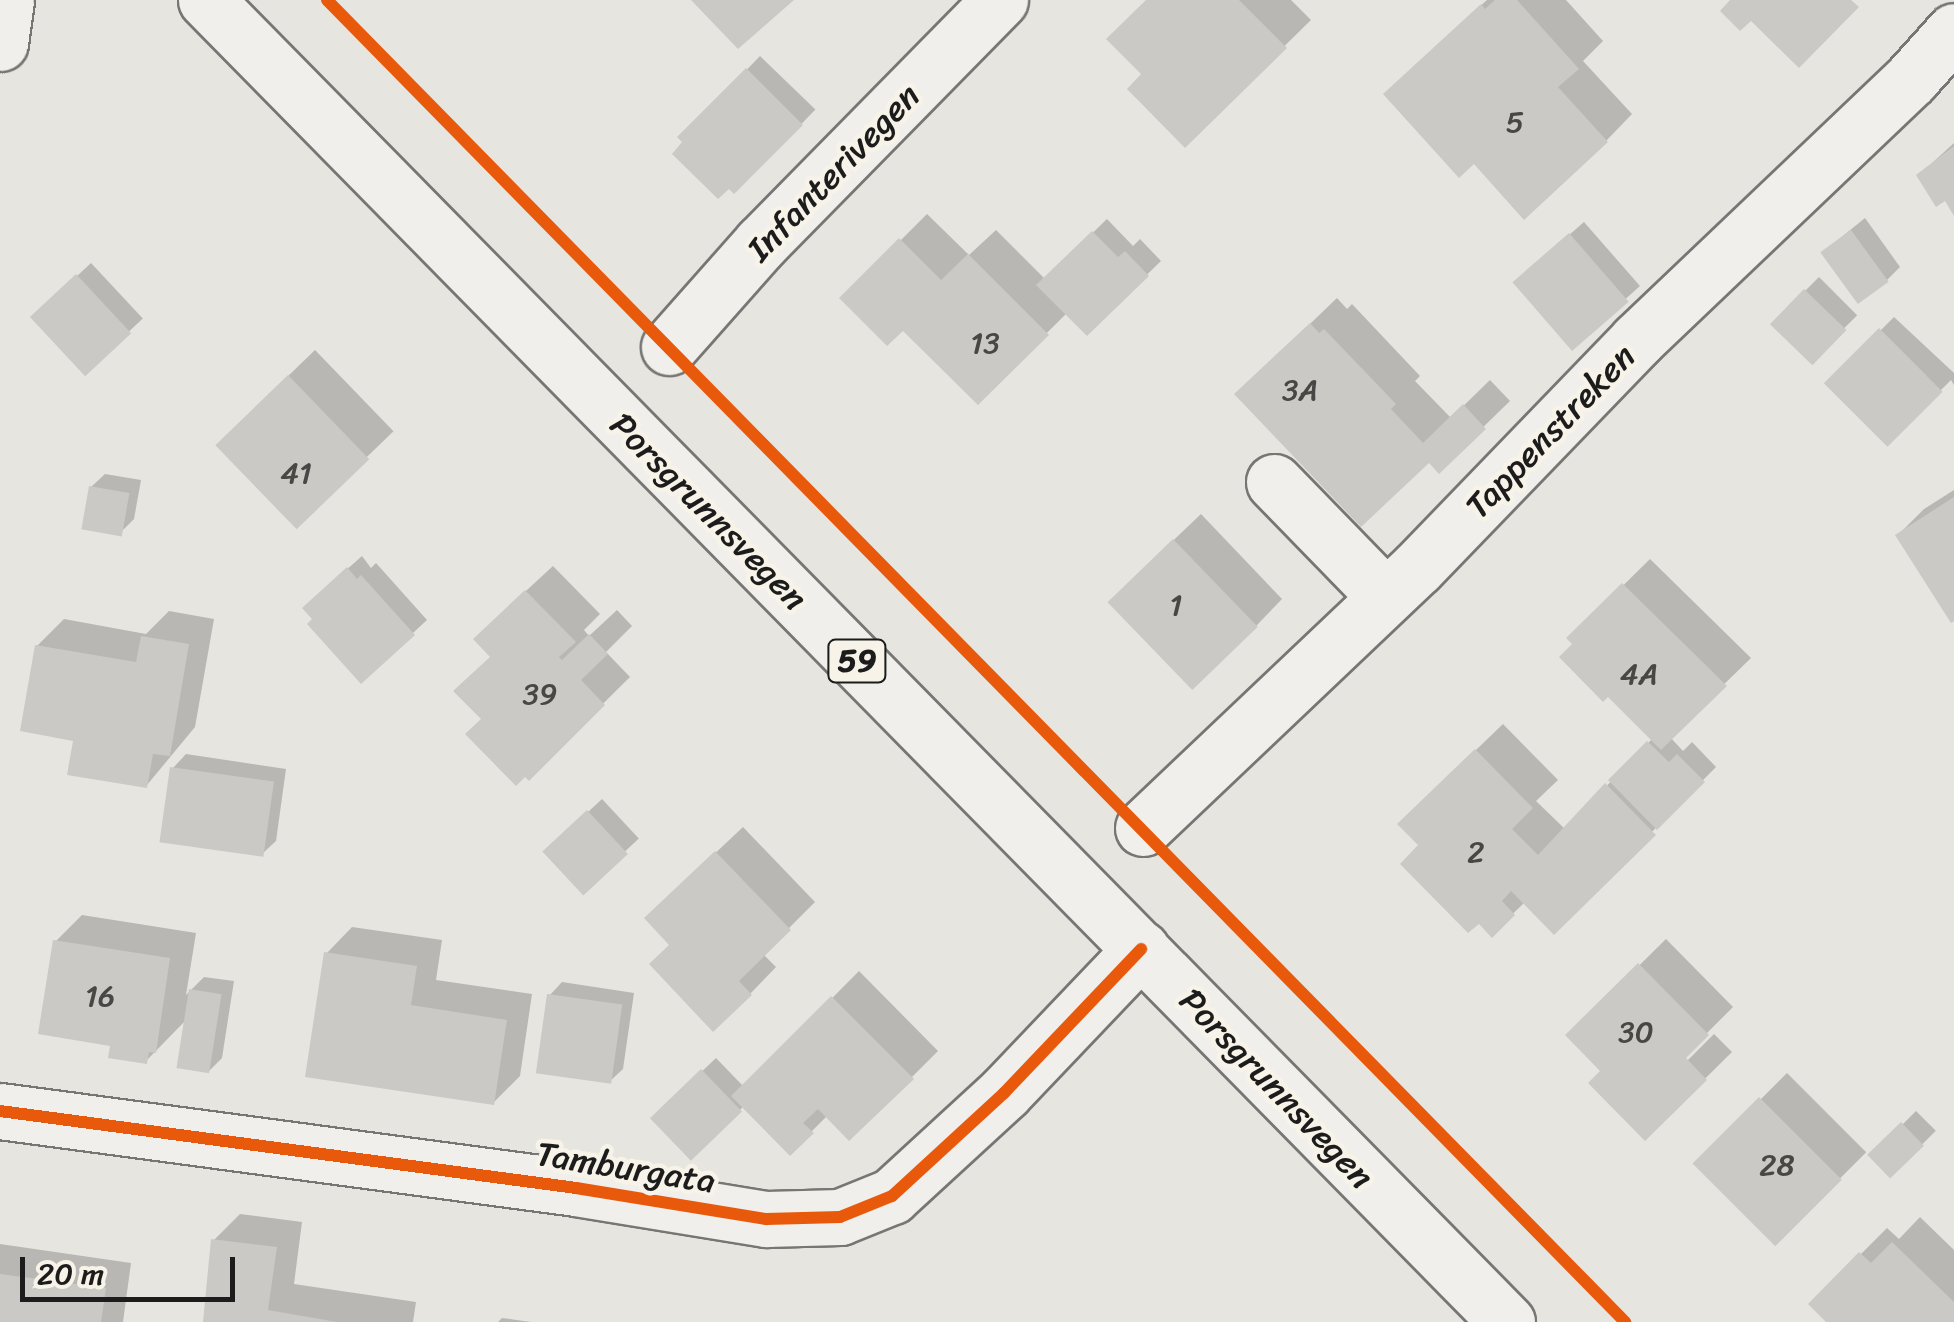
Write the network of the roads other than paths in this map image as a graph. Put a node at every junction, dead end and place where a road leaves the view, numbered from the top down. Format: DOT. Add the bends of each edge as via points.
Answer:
graph roads {
  1 [pos="6,0"];
  2 [pos="206,0"];
  3 [pos="1000,0"];
  4 [pos="1954,30"];
  5 [pos="0,43"];
  6 [pos="669,347"];
  7 [pos="1274,482"];
  8 [pos="1386,596"];
  9 [pos="1143,828"];
  10 [pos="1141,949"];
  11 [pos="0,1111"];
  12 [pos="1507,1322"];
  1 -- 5 [label="street"];
  2 -- 10 [label="street, Porsgrunnsvegen / 59"];
  3 -- 6 [label="street, Infanterivegen" via="761,243"];
  4 -- 8 [label="street, Tappenstreken"];
  7 -- 8 [label="street"];
  8 -- 9 [label="street, Tappenstreken"];
  10 -- 11 [label="street, Tamburgata" via="1004,1093 892,1196 840,1217 766,1220"];
  10 -- 12 [label="street, Porsgrunnsvegen / 59"];
}
